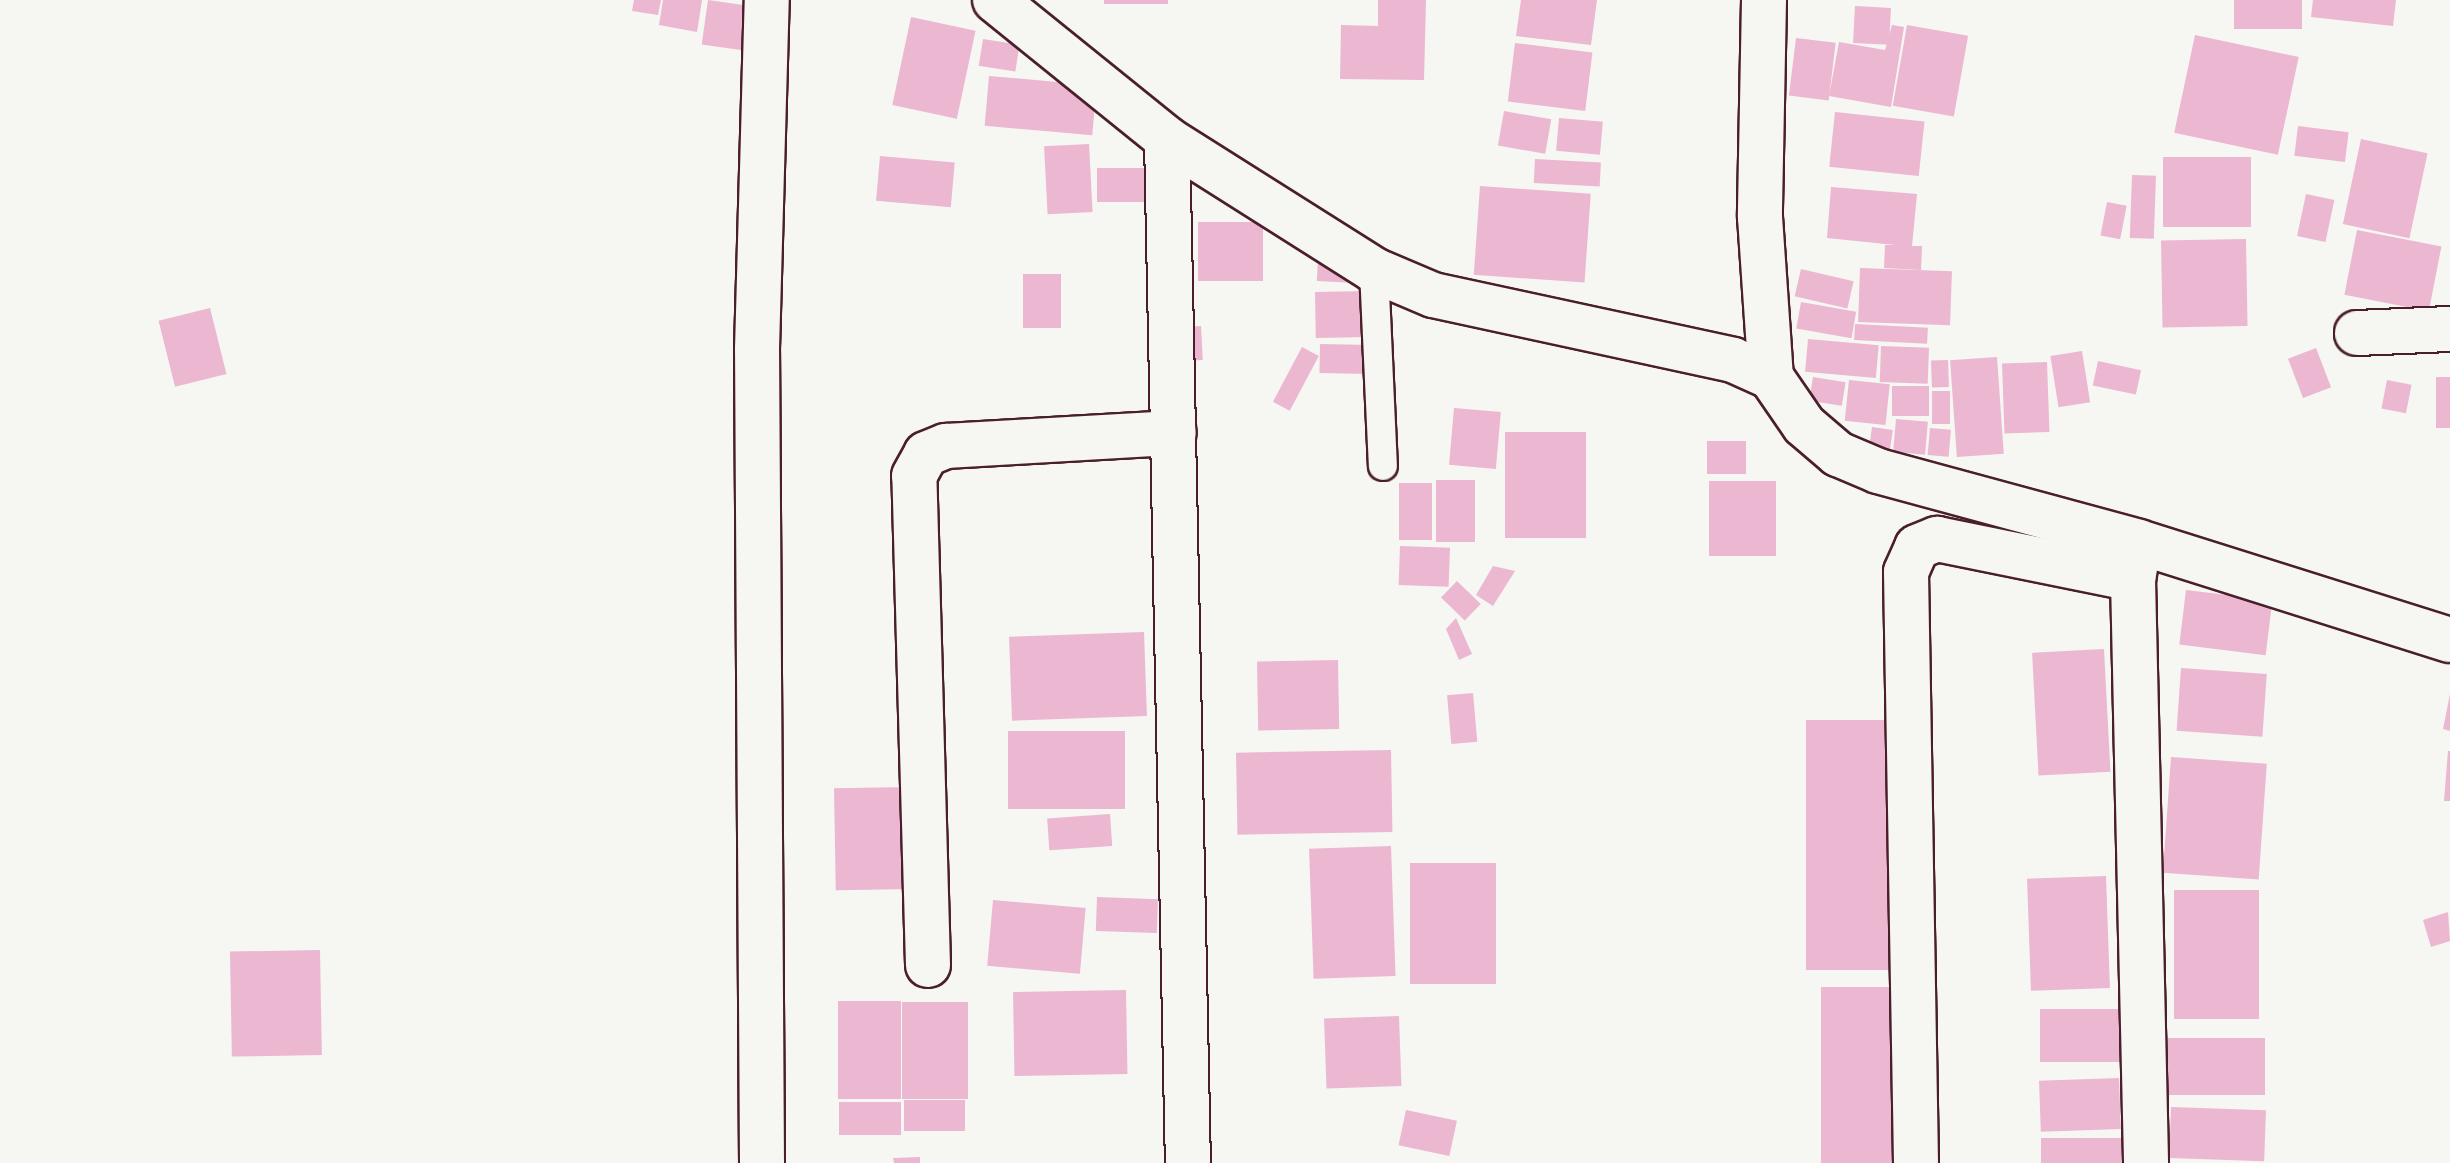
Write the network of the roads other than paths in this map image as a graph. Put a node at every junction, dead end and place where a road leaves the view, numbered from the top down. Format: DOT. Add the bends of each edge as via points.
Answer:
graph roads {
  1 [pos="767,0"];
  2 [pos="995,0"];
  3 [pos="1764,0"];
  4 [pos="1167,139"];
  5 [pos="1374,270"];
  6 [pos="2450,329"];
  7 [pos="2357,333"];
  8 [pos="1771,377"];
  9 [pos="1174,433"];
  10 [pos="1383,466"];
  11 [pos="2136,561"];
  12 [pos="2450,640"];
  13 [pos="928,965"];
  14 [pos="762,1163"];
  15 [pos="1188,1163"];
  16 [pos="1916,1163"];
  17 [pos="2146,1163"];
  1 -- 14 [label="street" via="757,349"];
  2 -- 4 [label="street"];
  3 -- 8 [label="street" via="1760,217"];
  4 -- 5 [label="street"];
  4 -- 9 [label="street"];
  5 -- 8 [label="street" via="1433,295 1733,360"];
  5 -- 10 [label="lane"];
  6 -- 7 [label="street"];
  8 -- 11 [label="street" via="1804,425 1838,454"];
  9 -- 13 [label="street" via="946,446 926,454 914,476"];
  9 -- 15 [label="street"];
  11 -- 12 [label="street"];
  11 -- 16 [label="street" via="1937,539 1917,547 1906,572"];
  11 -- 17 [label="street"];
}
